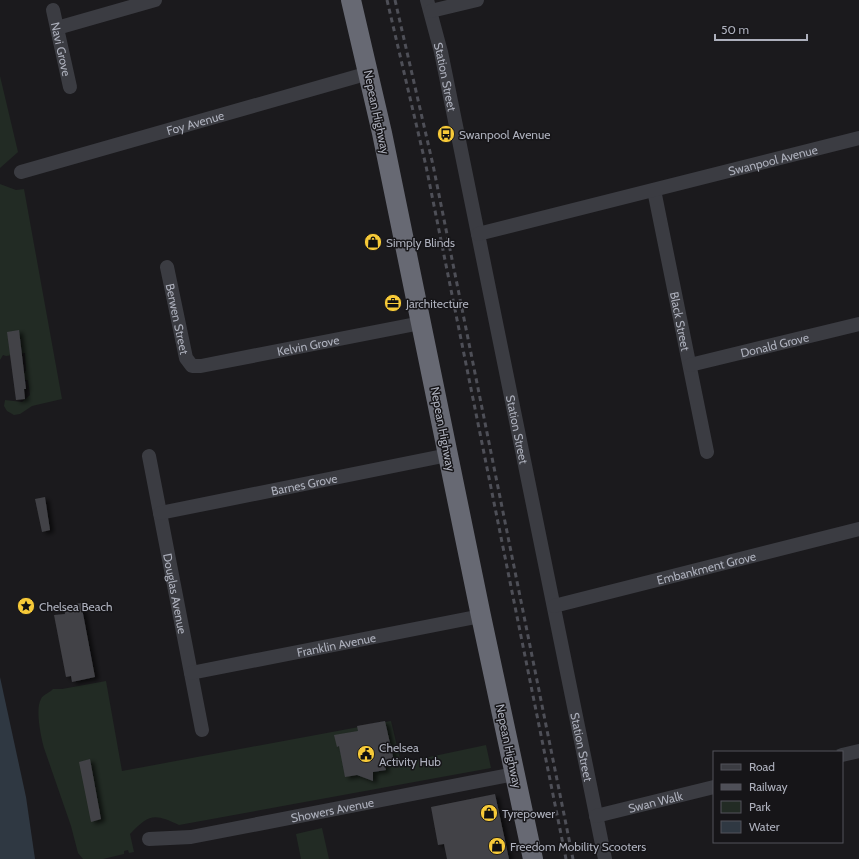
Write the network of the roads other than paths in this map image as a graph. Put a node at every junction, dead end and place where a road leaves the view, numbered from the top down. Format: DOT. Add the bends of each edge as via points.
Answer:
graph roads {
  1 [pos="155,0"];
  2 [pos="351,0"];
  3 [pos="477,0"];
  4 [pos="429,5"];
  5 [pos="53,10"];
  6 [pos="57,28"];
  7 [pos="369,73"];
  8 [pos="70,87"];
  9 [pos="859,138"];
  10 [pos="21,172"];
  11 [pos="654,190"];
  12 [pos="478,234"];
  13 [pos="167,267"];
  14 [pos="421,323"];
  15 [pos="859,324"];
  16 [pos="194,366"];
  17 [pos="690,366"];
  18 [pos="707,452"];
  19 [pos="448,455"];
  20 [pos="149,456"];
  21 [pos="160,513"];
  22 [pos="859,529"];
  23 [pos="554,606"];
  24 [pos="481,616"];
  25 [pos="191,673"];
  26 [pos="202,730"];
  27 [pos="859,751"];
  28 [pos="843,755"];
  29 [pos="515,774"];
  30 [pos="713,787"];
  31 [pos="596,816"];
  32 [pos="149,839"];
  33 [pos="533,859"];
  34 [pos="605,859"];
  1 -- 6 [label="street"];
  2 -- 7 [label="highway, Nepean Highway"];
  3 -- 4 [label="street"];
  4 -- 12 [label="street, Station Street"];
  5 -- 6 [label="street, Navi Grove"];
  6 -- 8 [label="street, Navi Grove"];
  7 -- 10 [label="street, Foy Avenue"];
  7 -- 14 [label="highway, Nepean Highway"];
  9 -- 11 [label="street, Swanpool Avenue"];
  11 -- 12 [label="street, Swanpool Avenue"];
  11 -- 17 [label="street, Black Street"];
  12 -- 23 [label="street, Station Street"];
  13 -- 16 [label="street, Berwen Street" via="186,358 189,364"];
  14 -- 16 [label="street, Kelvin Grove"];
  14 -- 19 [label="highway, Nepean Highway"];
  15 -- 17 [label="street, Donald Grove"];
  17 -- 18 [label="street, Black Street"];
  19 -- 21 [label="street, Barnes Grove"];
  19 -- 24 [label="highway, Nepean Highway"];
  20 -- 21 [label="street, Douglas Avenue"];
  21 -- 25 [label="street, Douglas Avenue"];
  22 -- 23 [label="street, Embankment Grove"];
  23 -- 31 [label="street, Station Street"];
  24 -- 25 [label="street, Franklin Avenue"];
  24 -- 29 [label="highway, Nepean Highway"];
  25 -- 26 [label="street, Douglas Avenue"];
  27 -- 28 [label="street"];
  29 -- 32 [label="street, Showers Avenue" via="191,837"];
  29 -- 33 [label="highway, Nepean Highway"];
  30 -- 31 [label="street, Swan Walk"];
  31 -- 34 [label="street, Station Street"];
}
